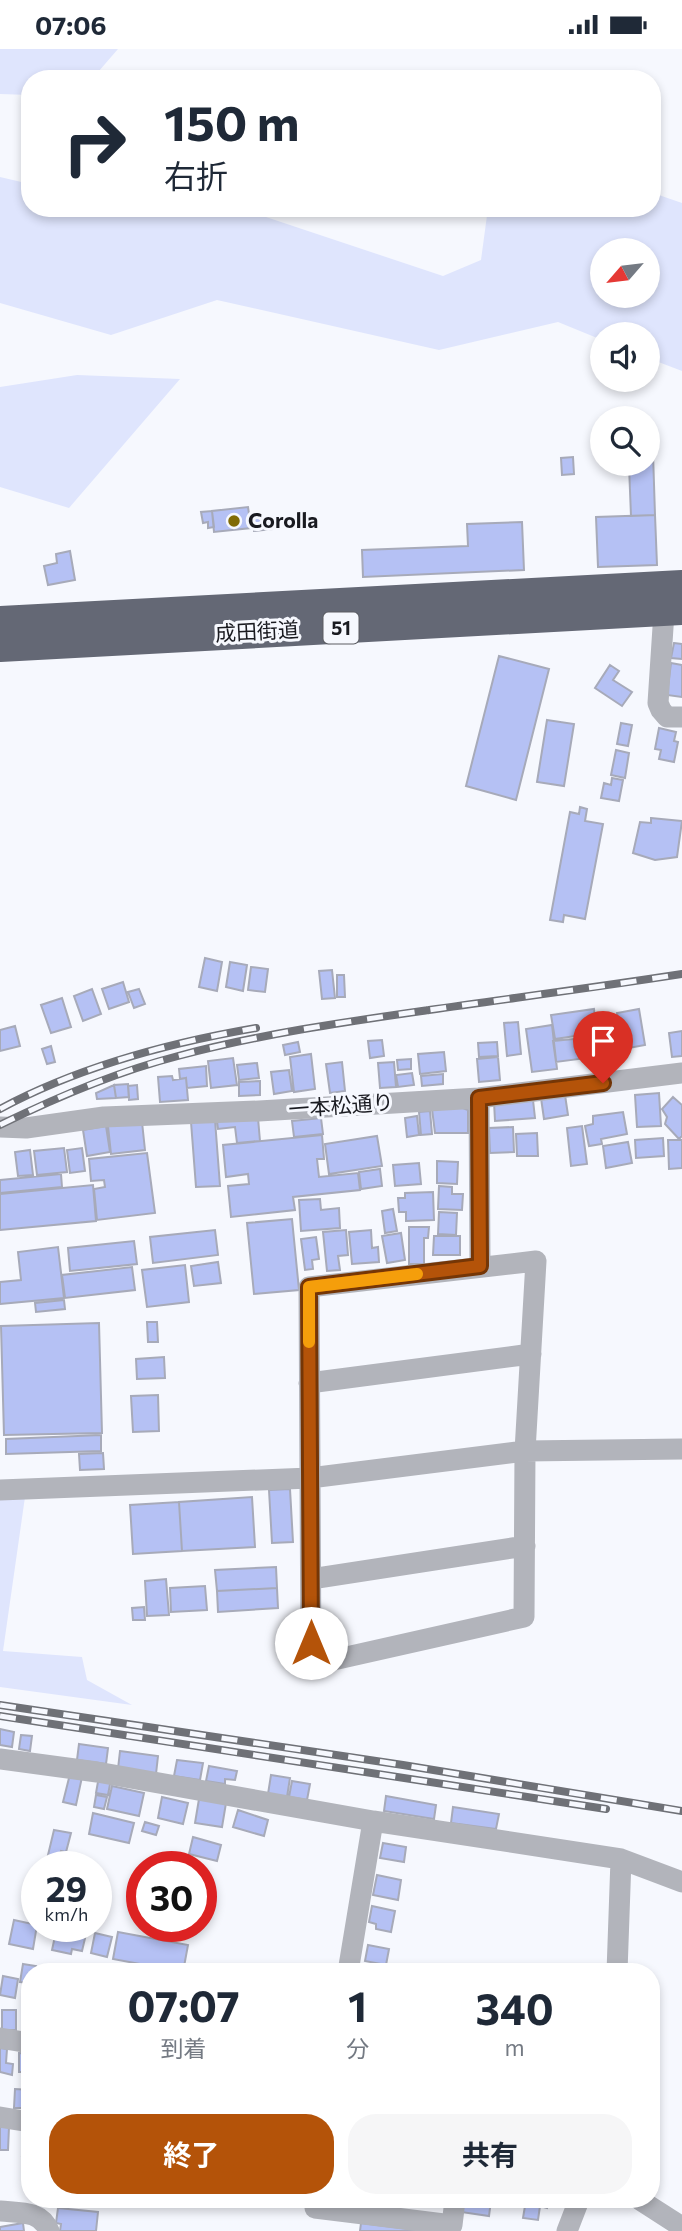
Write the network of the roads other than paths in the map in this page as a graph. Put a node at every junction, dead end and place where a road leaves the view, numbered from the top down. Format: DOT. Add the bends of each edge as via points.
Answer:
graph roads {
  1 [pos="673,598"];
  2 [pos="0,622"];
  3 [pos="0,646"];
  4 [pos="682,717"];
  5 [pos="682,1073"];
  6 [pos="479,1098"];
  7 [pos="0,1127"];
  8 [pos="480,1266"];
  9 [pos="531,1354"];
  10 [pos="309,1383"];
  11 [pos="682,1450"];
  12 [pos="525,1451"];
  13 [pos="310,1478"];
  14 [pos="0,1490"];
  15 [pos="525,1546"];
  16 [pos="310,1579"];
  17 [pos="0,1759"];
  18 [pos="373,1821"];
  19 [pos="621,1859"];
  20 [pos="682,1882"];
  21 [pos="349,1963"];
  22 [pos="617,1963"];
  23 [pos="0,2038"];
  24 [pos="21,2042"];
  25 [pos="0,2117"];
  26 [pos="21,2120"];
  27 [pos="315,2208"];
  28 [pos="454,2208"];
  29 [pos="576,2208"];
  30 [pos="652,2208"];
  31 [pos="0,2211"];
  32 [pos="337,2221"];
  33 [pos="682,2227"];
  34 [pos="49,2231"];
  35 [pos="567,2231"];
  1 -- 2 [label="highway, 成田街道 / 51"];
  1 -- 3 [label="highway, 成田街道 / 51" via="543,617"];
  1 -- 4 [label="street" via="658,703 667,717"];
  5 -- 6 [label="street, 一本松通り"];
  6 -- 7 [label="street, 一本松通り" via="104,1117"];
  6 -- 8 [label="street"];
  8 -- 9 [label="street" via="536,1261"];
  8 -- 10 [label="street" via="309,1287"];
  9 -- 10 [label="street"];
  9 -- 12 [label="street"];
  10 -- 13 [label="street"];
  11 -- 12 [label="street"];
  12 -- 13 [label="street"];
  12 -- 15 [label="street"];
  13 -- 14 [label="street"];
  13 -- 16 [label="street"];
  15 -- 16 [label="street"];
  15 -- 16 [label="street" via="524,1617 311,1665"];
  17 -- 18 [label="street"];
  18 -- 19 [label="street"];
  18 -- 21 [label="street"];
  19 -- 20 [label="street"];
  19 -- 22 [label="street"];
  23 -- 24 [label="street"];
  25 -- 26 [label="street"];
  27 -- 32 [label="street"];
  28 -- 32 [label="street" via="452,2225"];
  29 -- 35 [label="street"];
  30 -- 33 [label="street"];
  31 -- 34 [label="street" via="36,2215"];
}
